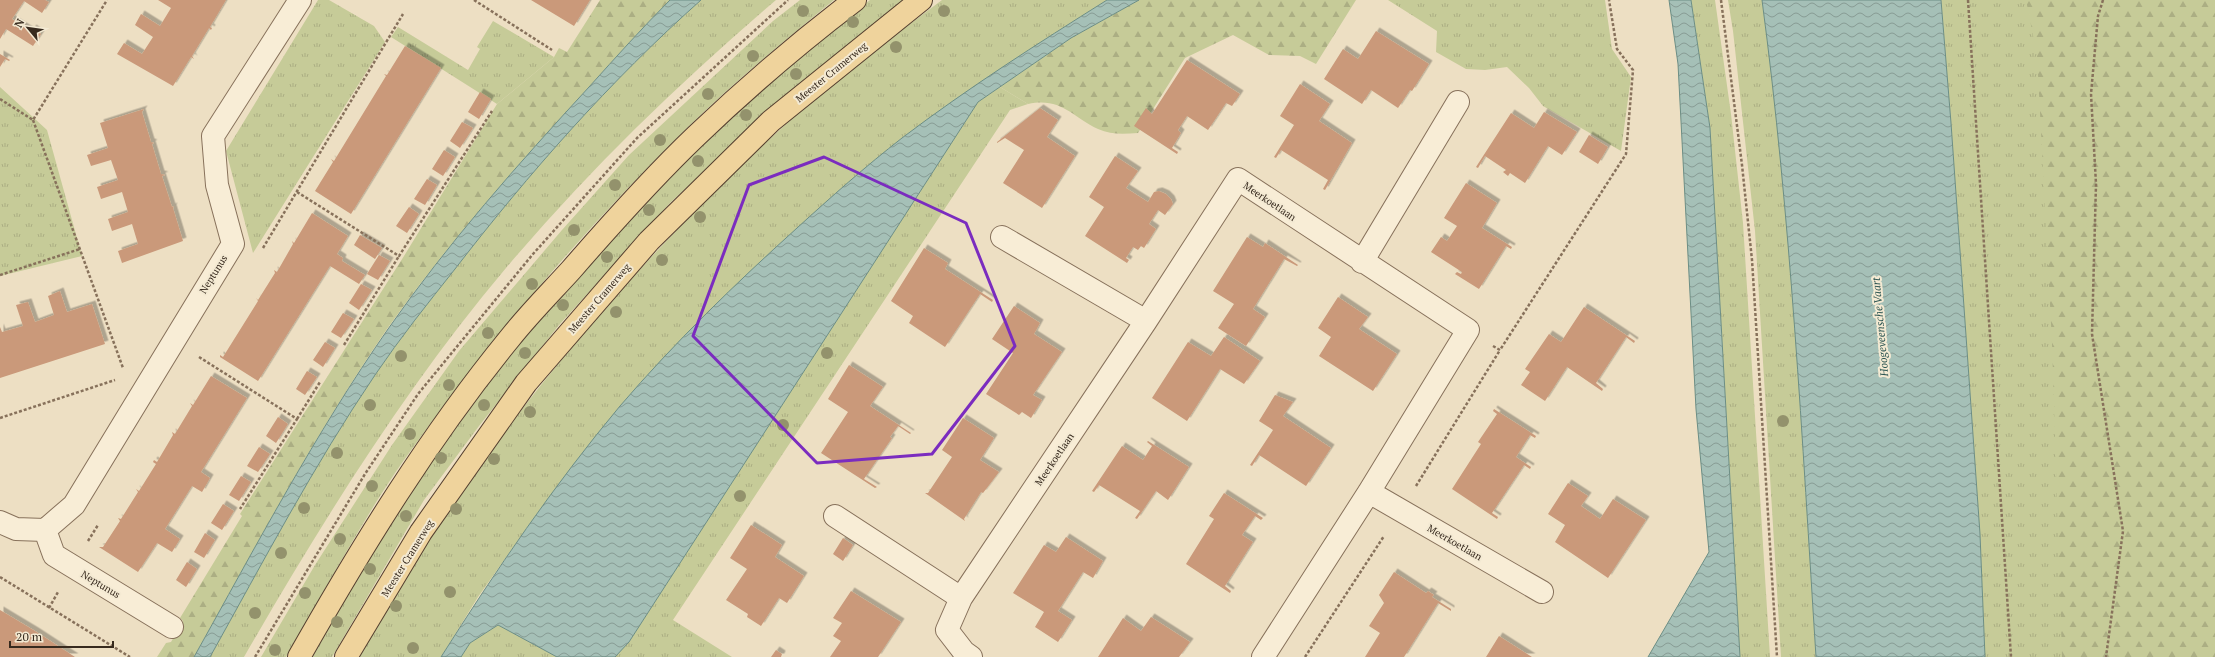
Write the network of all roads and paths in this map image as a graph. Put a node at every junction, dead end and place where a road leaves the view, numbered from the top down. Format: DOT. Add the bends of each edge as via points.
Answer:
graph roads {
  1 [pos="107,0"];
  2 [pos="300,0"];
  3 [pos="474,0"];
  4 [pos="855,0"];
  5 [pos="921,0"];
  6 [pos="1609,0"];
  7 [pos="1721,0"];
  8 [pos="1968,0"];
  9 [pos="2103,0"];
  10 [pos="552,50"];
  11 [pos="0,99"];
  12 [pos="1458,102"];
  13 [pos="492,110"];
  14 [pos="33,120"];
  15 [pos="297,192"];
  16 [pos="1002,236"];
  17 [pos="80,249"];
  18 [pos="399,256"];
  19 [pos="1362,262"];
  20 [pos="0,275"];
  21 [pos="1146,320"];
  22 [pos="1468,330"];
  23 [pos="344,345"];
  24 [pos="198,357"];
  25 [pos="126,376"];
  26 [pos="320,382"];
  27 [pos="145,387"];
  28 [pos="0,418"];
  29 [pos="298,419"];
  30 [pos="1369,492"];
  31 [pos="240,509"];
  32 [pos="835,516"];
  33 [pos="0,522"];
  34 [pos="45,530"];
  35 [pos="0,576"];
  36 [pos="1542,592"];
  37 [pos="961,598"];
  38 [pos="172,627"];
  39 [pos="130,657"];
  40 [pos="299,657"];
  41 [pos="346,657"];
  42 [pos="971,657"];
  43 [pos="1263,657"];
  44 [pos="1776,657"];
  45 [pos="2011,657"];
  46 [pos="2106,657"];
  1 -- 14 [label="path"];
  2 -- 27 [label="street, Neptunus" via="213,136 217,185 233,244"];
  3 -- 10 [label="path"];
  4 -- 40 [label="main road" via="822,25 696,136 635,198 510,338 445,424 390,505"];
  5 -- 41 [label="main road, Meester Cramerweg" via="771,121 649,241 526,383 422,532"];
  6 -- 22 [label="path" via="1617,49 1633,70 1626,154 1500,350"];
  7 -- 44 [label="path" via="1752,260"];
  8 -- 45 [label="path"];
  9 -- 46 [label="path" via="2098,16 2091,94 2096,184 2092,334 2123,532"];
  11 -- 14 [label="path"];
  12 -- 19 [label="street"];
  13 -- 18 [label="path"];
  14 -- 17 [label="path"];
  15 -- 18 [label="path"];
  16 -- 21 [label="street"];
  17 -- 20 [label="path"];
  17 -- 25 [label="path"];
  18 -- 23 [label="path"];
  19 -- 21 [label="street, Meerkoetlaan" via="1238,179"];
  19 -- 22 [label="street, Meerkoetlaan"];
  21 -- 37 [label="street, Meerkoetlaan"];
  22 -- 30 [label="street"];
  24 -- 29 [label="path"];
  25 -- 27 [label="path"];
  25 -- 28 [label="path"];
  26 -- 29 [label="path"];
  27 -- 34 [label="street, Neptunus" via="74,505"];
  29 -- 31 [label="path"];
  30 -- 36 [label="street, Meerkoetlaan"];
  30 -- 43 [label="street"];
  32 -- 37 [label="street"];
  33 -- 34 [label="street" via="16,529"];
  34 -- 38 [label="street, Neptunus" via="54,555"];
  35 -- 39 [label="path"];
  37 -- 42 [label="street, Meerkoetlaan" via="947,630"];
}
